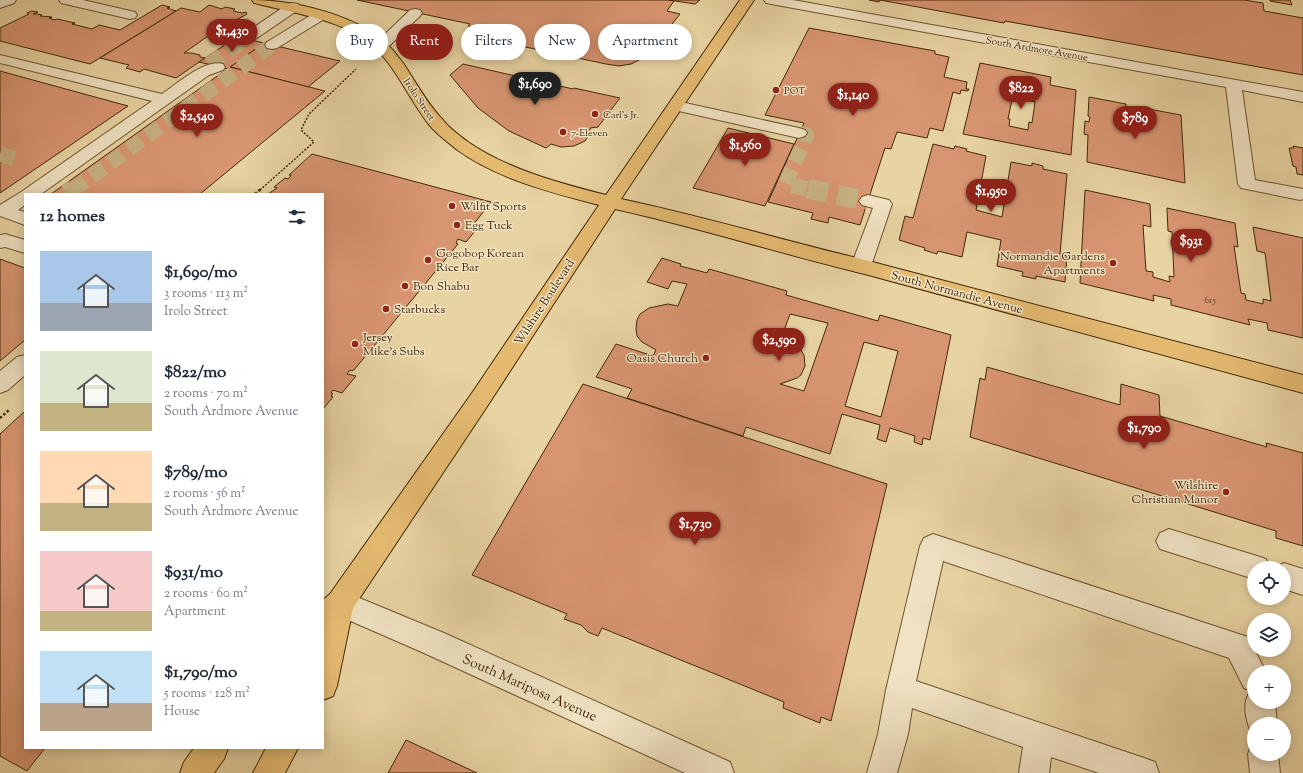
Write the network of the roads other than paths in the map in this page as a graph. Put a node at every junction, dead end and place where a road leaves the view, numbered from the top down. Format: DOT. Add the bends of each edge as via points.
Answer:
graph roads {
  1 [pos="9,0"];
  2 [pos="66,0"];
  3 [pos="259,0"];
  4 [pos="746,0"];
  5 [pos="772,0"];
  6 [pos="0,4"];
  7 [pos="293,7"];
  8 [pos="415,13"];
  9 [pos="130,15"];
  10 [pos="321,15"];
  11 [pos="306,24"];
  12 [pos="345,24"];
  13 [pos="388,39"];
  14 [pos="272,45"];
  15 [pos="388,54"];
  16 [pos="0,59"];
  17 [pos="210,68"];
  18 [pos="1233,84"];
  19 [pos="1303,97"];
  20 [pos="165,100"];
  21 [pos="676,106"];
  22 [pos="799,133"];
  23 [pos="30,193"];
  24 [pos="1300,194"];
  25 [pos="24,198"];
  26 [pos="868,201"];
  27 [pos="610,202"];
  28 [pos="24,219"];
  29 [pos="2,240"];
  30 [pos="24,247"];
  31 [pos="861,266"];
  32 [pos="24,364"];
  33 [pos="0,384"];
  34 [pos="1303,384"];
  35 [pos="1168,541"];
  36 [pos="1247,565"];
  37 [pos="1291,578"];
  38 [pos="1303,582"];
  39 [pos="331,610"];
  40 [pos="1247,665"];
  41 [pos="324,676"];
  42 [pos="900,690"];
  43 [pos="1039,737"];
  44 [pos="212,749"];
  45 [pos="283,749"];
  46 [pos="1263,761"];
  47 [pos="196,773"];
  48 [pos="268,773"];
  49 [pos="719,773"];
  50 [pos="882,773"];
  51 [pos="1034,773"];
  52 [pos="1144,773"];
  53 [pos="1264,773"];
  1 -- 6 [label="street"];
  2 -- 9 [label="street"];
  3 -- 7 [label="main road, Irolo Street"];
  4 -- 21 [label="main road, Wilshire Boulevard"];
  5 -- 18 [label="street, South Ardmore Avenue"];
  7 -- 10 [label="main road, Irolo Street"];
  7 -- 11 [label="street" via="251,40"];
  8 -- 13 [label="street"];
  10 -- 11 [label="street"];
  10 -- 12 [label="main road, Irolo Street"];
  11 -- 14 [label="street"];
  15 -- 27 [label="main road, Irolo Street" via="436,124 462,145 491,163 527,177"];
  16 -- 20 [label="street"];
  17 -- 20 [label="street"];
  18 -- 19 [label="street, South Ardmore Avenue"];
  18 -- 24 [label="street" via="1247,184"];
  20 -- 23 [label="street"];
  21 -- 22 [label="street"];
  21 -- 27 [label="main road, Wilshire Boulevard"];
  25 -- 28 [label="street" via="4,212"];
  26 -- 31 [label="street" via="883,204"];
  27 -- 31 [label="main road, South Normandie Avenue" via="670,215"];
  27 -- 39 [label="main road, Wilshire Boulevard" via="480,399"];
  29 -- 30 [label="street"];
  31 -- 34 [label="main road, South Normandie Avenue"];
  32 -- 33 [label="street"];
  35 -- 36 [label="street"];
  37 -- 38 [label="street"];
  39 -- 41 [label="main road, Wilshire Boulevard"];
  39 -- 49 [label="street, South Mariposa Avenue" via="434,643"];
  40 -- 42 [label="street" via="1238,647 934,546"];
  42 -- 43 [label="street"];
  42 -- 50 [label="street" via="893,734"];
  43 -- 51 [label="street"];
  43 -- 52 [label="street"];
  44 -- 47 [label="main road"];
  45 -- 48 [label="main road"];
  46 -- 53 [label="street"];
}
